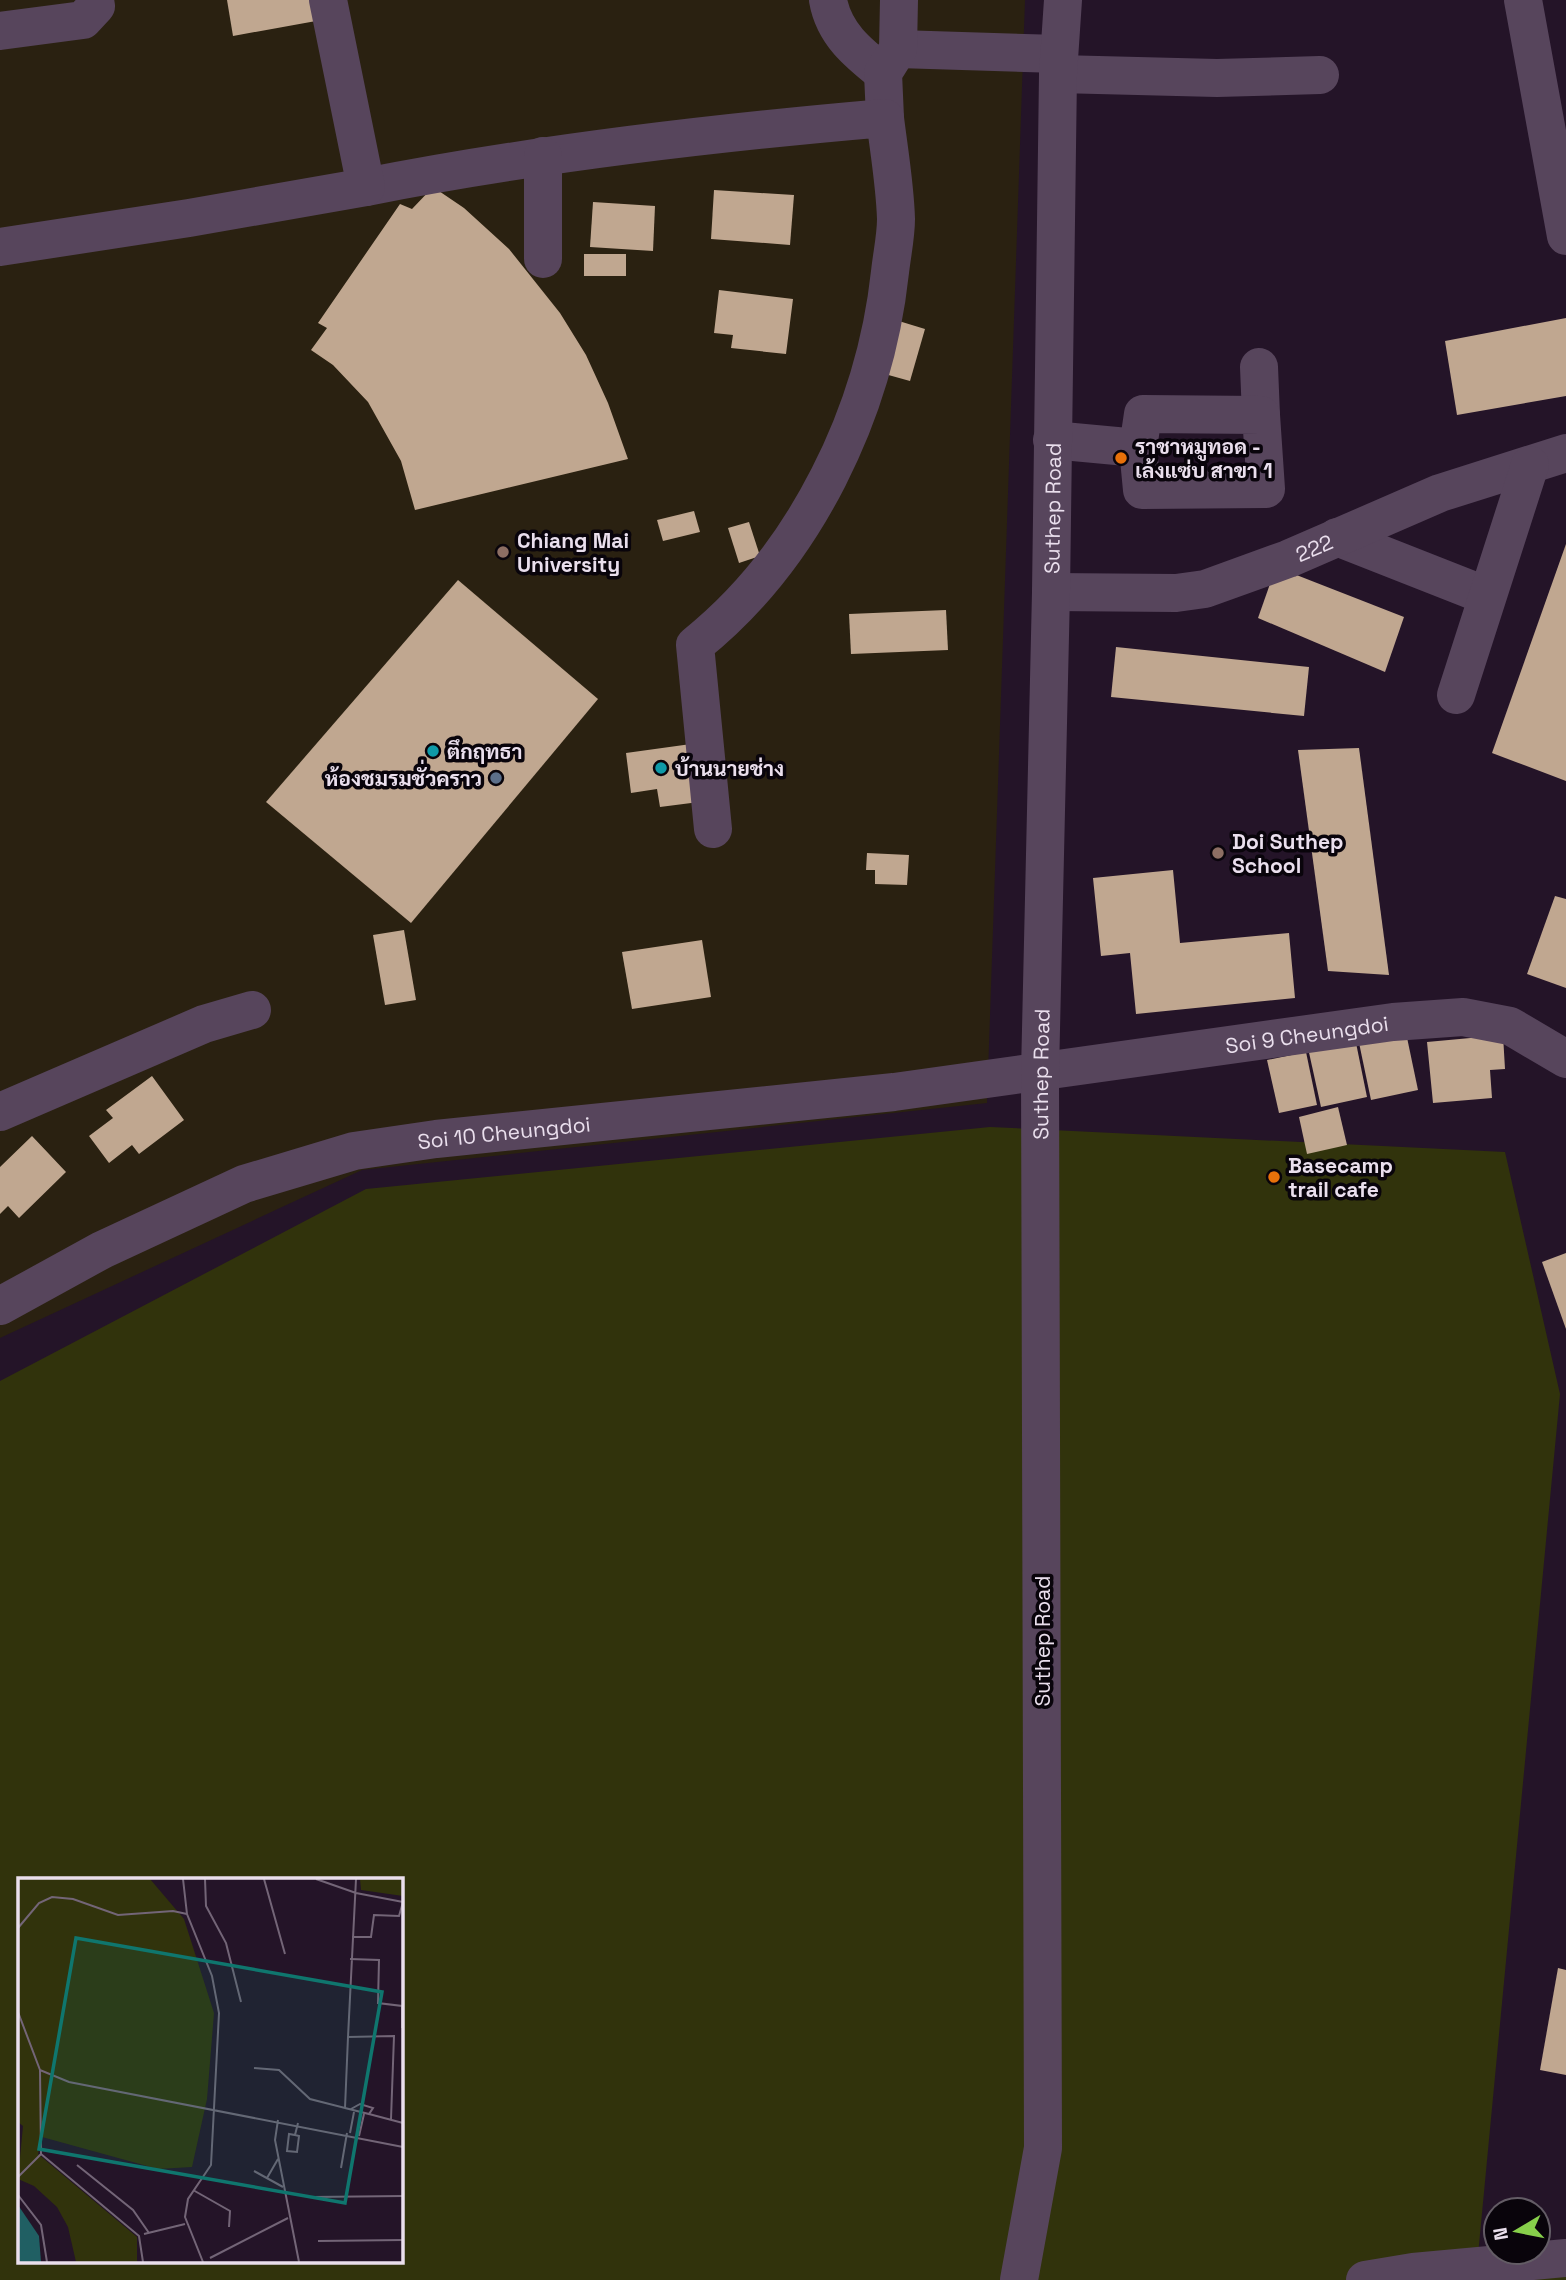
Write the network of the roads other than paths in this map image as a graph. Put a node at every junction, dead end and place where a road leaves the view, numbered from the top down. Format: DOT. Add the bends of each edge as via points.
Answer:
graph roads {
  1 [pos="95,0"];
  2 [pos="327,0"];
  3 [pos="828,0"];
  4 [pos="899,0"];
  5 [pos="1063,0"];
  6 [pos="1523,0"];
  7 [pos="0,31"];
  8 [pos="891,61"];
  9 [pos="1059,64"];
  10 [pos="1320,75"];
  11 [pos="886,118"];
  12 [pos="543,156"];
  13 [pos="366,187"];
  14 [pos="1566,236"];
  15 [pos="0,247"];
  16 [pos="543,259"];
  17 [pos="1259,367"];
  18 [pos="1261,415"];
  19 [pos="1052,440"];
  20 [pos="1139,448"];
  21 [pos="1566,453"];
  22 [pos="1530,465"];
  23 [pos="1338,537"];
  24 [pos="1051,592"];
  25 [pos="1487,596"];
  26 [pos="1456,695"];
  27 [pos="713,829"];
  28 [pos="252,1010"];
  29 [pos="1566,1059"];
  30 [pos="1040,1073"];
  31 [pos="0,1112"];
  32 [pos="0,1306"];
  33 [pos="1566,2258"];
  34 [pos="1019,2280"];
  35 [pos="1365,2280"];
  1 -- 7 [label="street" via="96,6 83,20"];
  2 -- 13 [label="street"];
  3 -- 8 [label="street" via="831,16 852,48"];
  4 -- 8 [label="street"];
  5 -- 9 [label="street, Suthep Road"];
  6 -- 14 [label="street"];
  8 -- 9 [label="street"];
  8 -- 11 [label="street"];
  9 -- 10 [label="street" via="1217,78"];
  9 -- 19 [label="street, Suthep Road"];
  11 -- 12 [label="street" via="762,128"];
  11 -- 27 [label="street" via="896,220 886,309 866,387 839,456 808,514 745,598 695,645"];
  12 -- 13 [label="street"];
  12 -- 16 [label="street"];
  13 -- 15 [label="street"];
  17 -- 18 [label="street"];
  18 -- 20 [label="street" via="1143,414"];
  18 -- 20 [label="street" via="1266,489 1142,490"];
  19 -- 20 [label="street"];
  19 -- 24 [label="street, Suthep Road"];
  21 -- 22 [label="street, 222"];
  22 -- 23 [label="street, 222" via="1440,493"];
  22 -- 25 [label="street"];
  23 -- 24 [label="street, 222" via="1205,589"];
  23 -- 25 [label="street"];
  24 -- 30 [label="street, Suthep Road"];
  25 -- 26 [label="street"];
  28 -- 31 [label="street" via="204,1024"];
  29 -- 30 [label="street, Soi 9 Cheungdoi" via="1510,1026 1464,1017 1393,1022"];
  30 -- 32 [label="street, Soi 10 Cheungdoi" via="354,1151 244,1184 102,1250"];
  30 -- 34 [label="street, Suthep Road" via="1043,2148"];
  33 -- 35 [label="street"];
}
